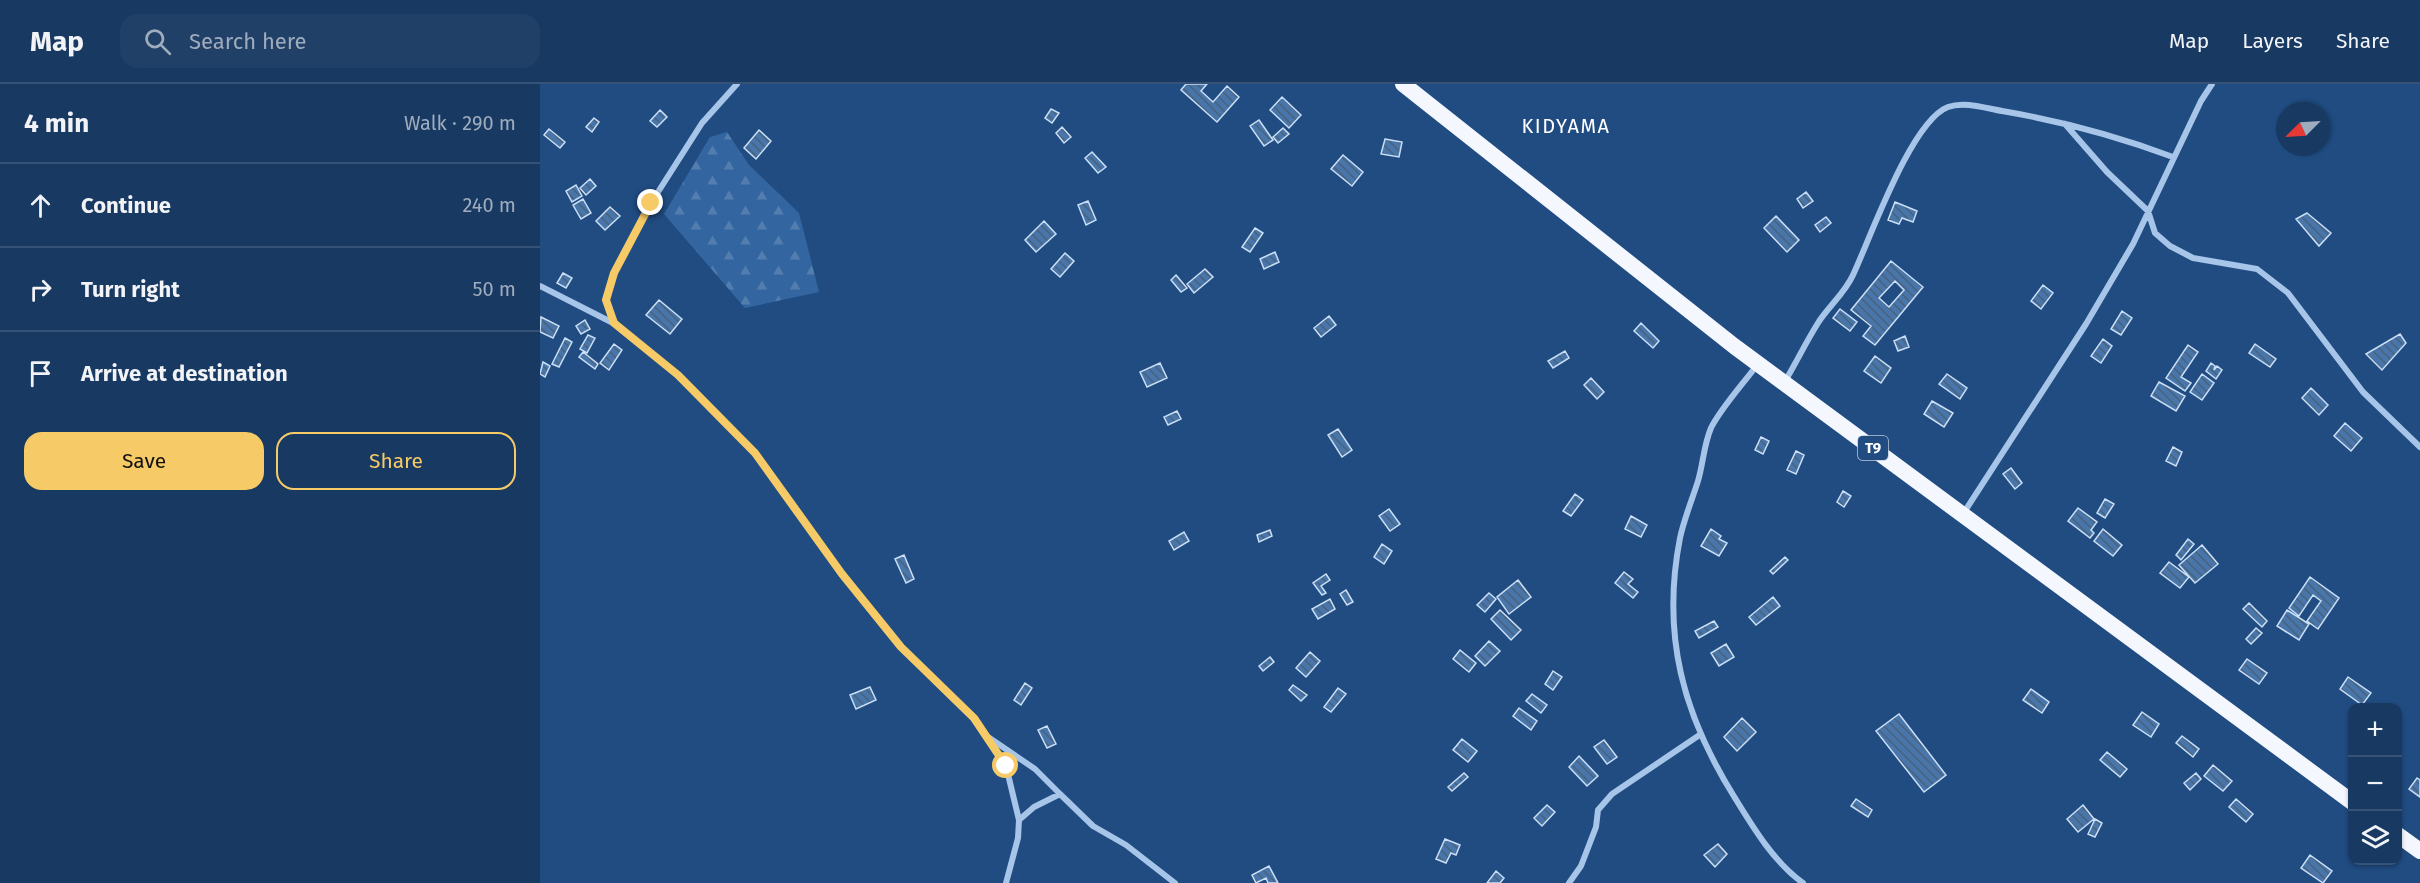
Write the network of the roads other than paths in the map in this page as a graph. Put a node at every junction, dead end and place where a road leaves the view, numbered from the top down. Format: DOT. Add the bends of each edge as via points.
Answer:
graph roads {
  1 [pos="737,84"];
  2 [pos="1403,84"];
  3 [pos="2212,84"];
  4 [pos="2065,123"];
  5 [pos="2173,158"];
  6 [pos="2148,211"];
  7 [pos="540,286"];
  8 [pos="614,323"];
  9 [pos="1758,364"];
  10 [pos="1784,383"];
  11 [pos="2420,447"];
  12 [pos="1963,514"];
  13 [pos="1701,734"];
  14 [pos="985,735"];
  15 [pos="1060,794"];
  16 [pos="2348,799"];
  17 [pos="1019,820"];
  18 [pos="2402,838"];
  19 [pos="2420,851"];
  20 [pos="1006,883"];
  21 [pos="1175,883"];
  22 [pos="1569,883"];
  23 [pos="1803,883"];
  1 -- 8 [label="street" via="702,123 651,203 614,273 606,300"];
  2 -- 9 [label="highway, T9"];
  3 -- 5 [label="street"];
  4 -- 5 [label="street"];
  4 -- 6 [label="street" via="2107,172"];
  4 -- 10 [label="street" via="1965,105 1940,110 1921,132 1895,179 1852,277 1818,323"];
  5 -- 6 [label="street"];
  6 -- 11 [label="street" via="2155,233 2170,246 2193,258 2257,269 2288,293 2363,392"];
  6 -- 12 [label="street" via="2086,324"];
  7 -- 8 [label="street"];
  8 -- 14 [label="street" via="678,375 755,453 842,574 901,647 974,718"];
  9 -- 10 [label="highway, T9"];
  9 -- 13 [label="street" via="1711,428 1681,535 1673,585 1673,632 1685,695"];
  10 -- 12 [label="highway, T9"];
  12 -- 16 [label="highway, T9"];
  13 -- 22 [label="street" via="1612,794 1598,810 1585,857"];
  13 -- 23 [label="street" via="1713,763 1751,823 1786,871"];
  14 -- 15 [label="street" via="1016,754"];
  14 -- 17 [label="street" via="1006,766"];
  15 -- 17 [label="street"];
  15 -- 21 [label="street" via="1093,826 1126,844"];
  17 -- 20 [label="street"];
  18 -- 19 [label="highway"];
}
